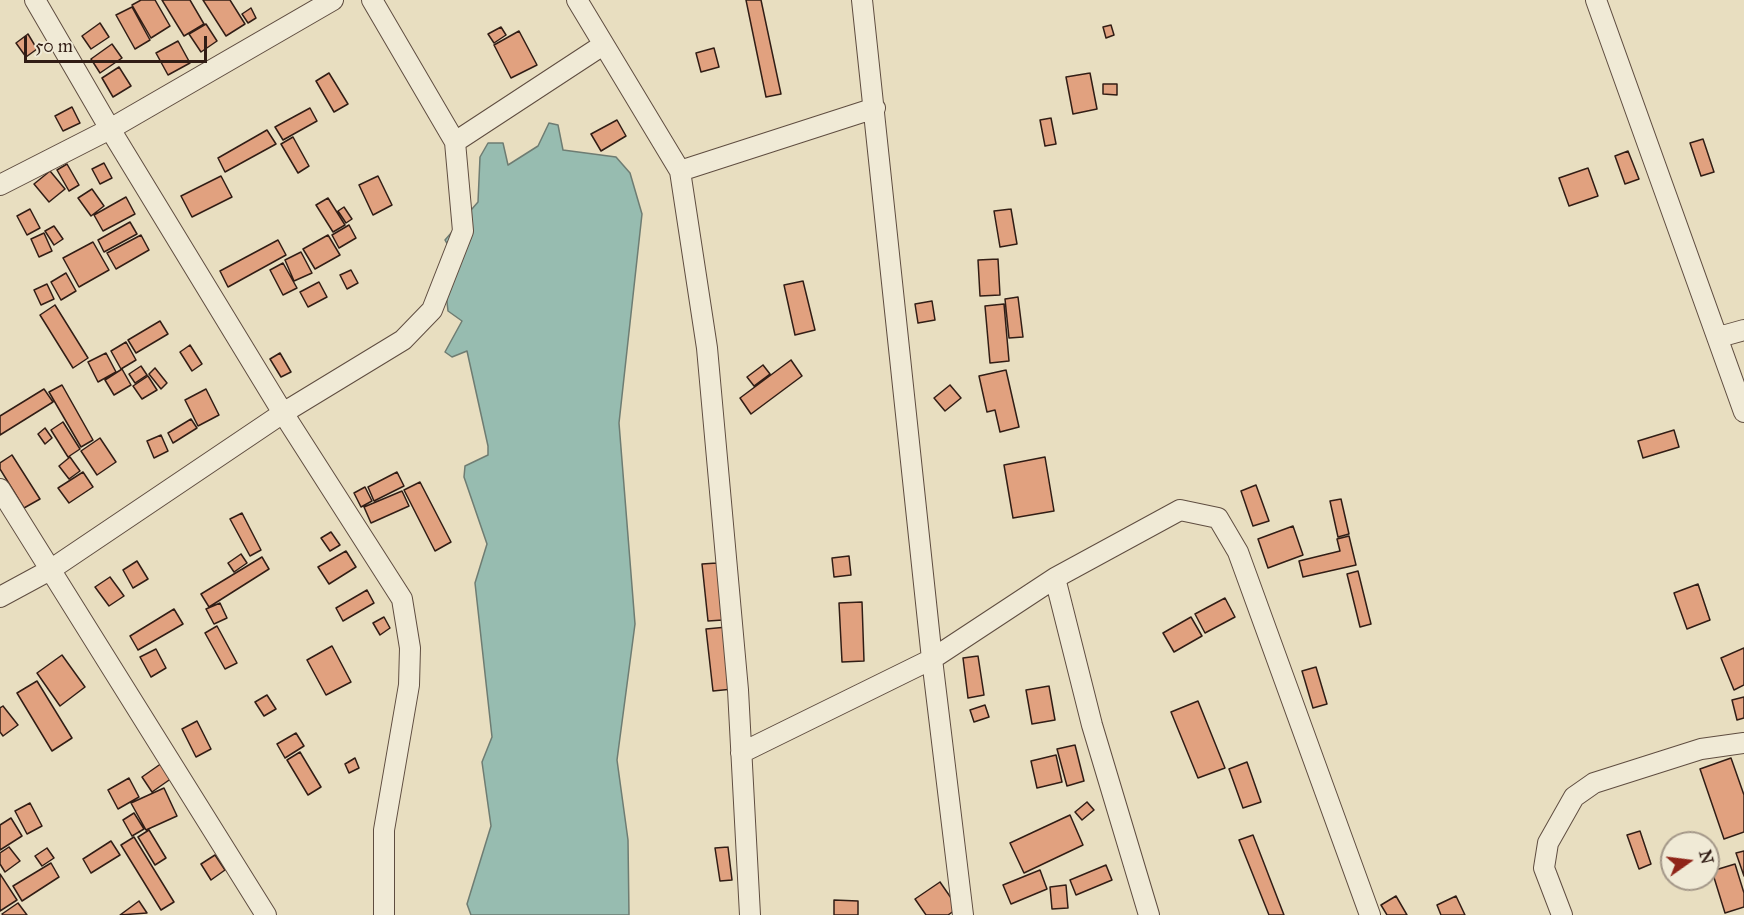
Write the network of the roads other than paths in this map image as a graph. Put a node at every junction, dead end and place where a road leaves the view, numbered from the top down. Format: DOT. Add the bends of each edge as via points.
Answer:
graph roads {
  1 [pos="35,0"];
  2 [pos="333,0"];
  3 [pos="372,0"];
  4 [pos="577,0"];
  5 [pos="862,0"];
  6 [pos="1596,0"];
  7 [pos="603,45"];
  8 [pos="874,108"];
  9 [pos="110,129"];
  10 [pos="455,142"];
  11 [pos="680,171"];
  12 [pos="0,184"];
  13 [pos="1744,330"];
  14 [pos="1719,337"];
  15 [pos="1744,412"];
  16 [pos="283,413"];
  17 [pos="0,489"];
  18 [pos="50,570"];
  19 [pos="1055,578"];
  20 [pos="0,597"];
  21 [pos="932,659"];
  22 [pos="1744,742"];
  23 [pos="741,753"];
  24 [pos="266,915"];
  25 [pos="384,915"];
  26 [pos="750,915"];
  27 [pos="963,915"];
  28 [pos="1149,915"];
  29 [pos="1370,915"];
  30 [pos="1562,915"];
  1 -- 9 [label="street"];
  2 -- 9 [label="street"];
  3 -- 10 [label="street"];
  4 -- 7 [label="street"];
  5 -- 8 [label="street"];
  6 -- 14 [label="street"];
  7 -- 10 [label="street"];
  7 -- 11 [label="street"];
  8 -- 11 [label="street"];
  8 -- 21 [label="street"];
  9 -- 12 [label="street"];
  9 -- 16 [label="street"];
  10 -- 16 [label="street" via="463,231 432,310 403,340"];
  11 -- 23 [label="street" via="707,348"];
  13 -- 14 [label="street"];
  14 -- 15 [label="street"];
  16 -- 18 [label="street"];
  16 -- 25 [label="street" via="402,600 410,648 410,685 384,830"];
  17 -- 18 [label="street"];
  18 -- 20 [label="street"];
  18 -- 24 [label="street"];
  19 -- 21 [label="street"];
  19 -- 28 [label="street" via="1092,724"];
  19 -- 29 [label="street" via="1180,510 1218,518 1238,552"];
  21 -- 23 [label="street"];
  21 -- 27 [label="street"];
  22 -- 30 [label="street" via="1701,749 1594,783 1574,797 1548,843 1544,868"];
  23 -- 26 [label="street"];
}
